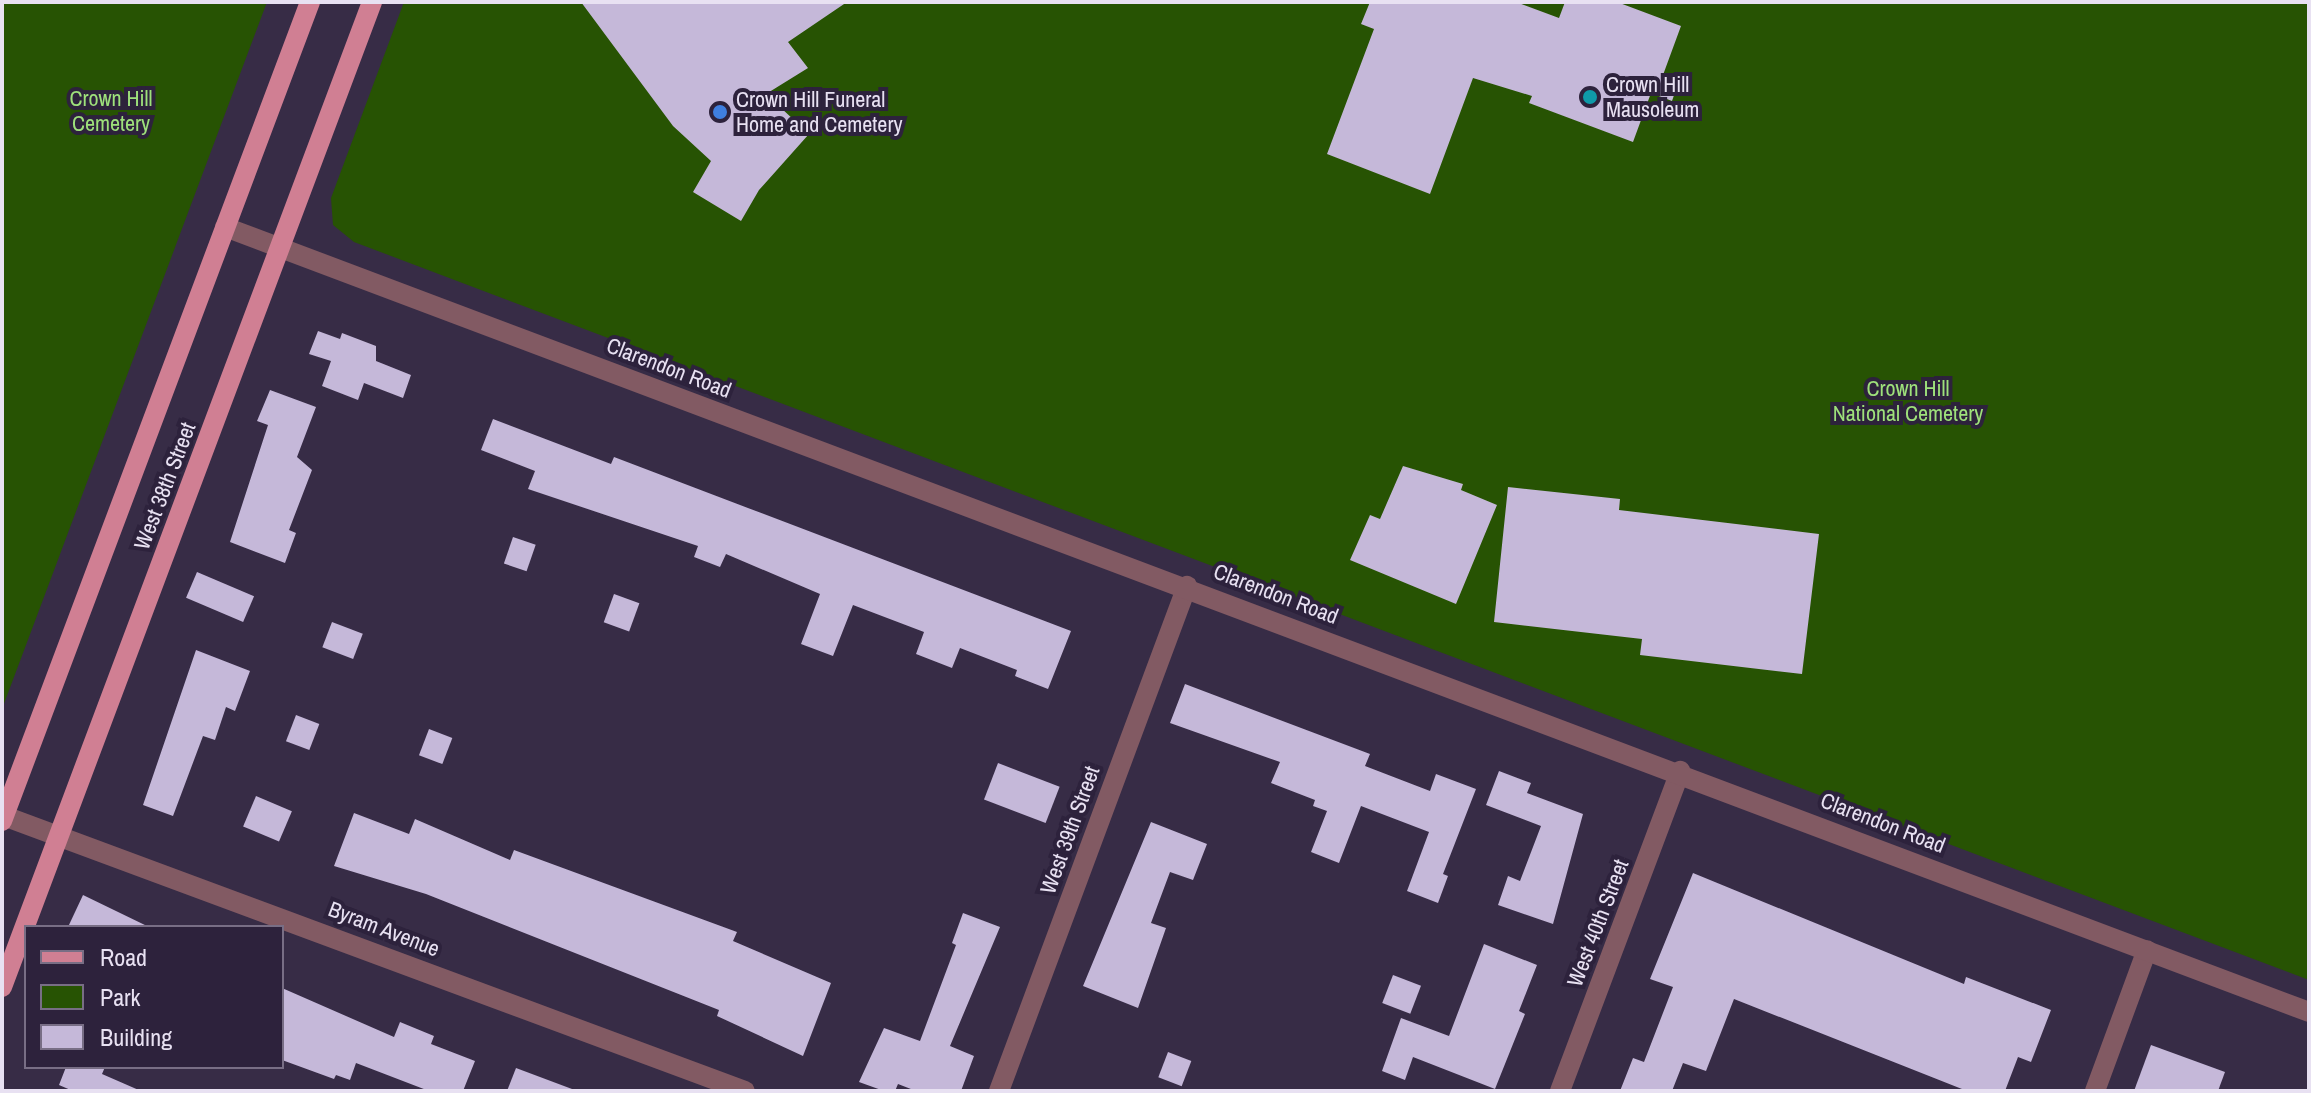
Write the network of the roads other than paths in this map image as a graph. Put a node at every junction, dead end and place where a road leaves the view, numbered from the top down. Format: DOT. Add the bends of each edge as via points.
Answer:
graph roads {
  1 [pos="310,2"];
  2 [pos="372,2"];
  3 [pos="225,227"];
  4 [pos="280,248"];
  5 [pos="1187,586"];
  6 [pos="1680,771"];
  7 [pos="3,818"];
  8 [pos="60,836"];
  9 [pos="26,925"];
  10 [pos="24,930"];
  11 [pos="2147,950"];
  12 [pos="2,987"];
  13 [pos="2309,1012"];
  14 [pos="745,1091"];
  15 [pos="999,1091"];
  16 [pos="1560,1091"];
  17 [pos="2095,1091"];
  1 -- 3 [label="main road, West 38th Street"];
  2 -- 4 [label="main road, West 38th Street"];
  3 -- 4 [label="street, Clarendon Road"];
  3 -- 7 [label="main road, West 38th Street"];
  4 -- 5 [label="street, Clarendon Road"];
  4 -- 8 [label="main road, West 38th Street"];
  5 -- 6 [label="street, Clarendon Road"];
  5 -- 15 [label="street, West 39th Street"];
  6 -- 11 [label="street, Clarendon Road"];
  6 -- 16 [label="street, West 40th Street"];
  7 -- 8 [label="street, Byram Avenue"];
  8 -- 9 [label="main road, West 38th Street"];
  8 -- 14 [label="street, Byram Avenue"];
  10 -- 12 [label="main road, West 38th Street"];
  11 -- 13 [label="street, Clarendon Road"];
  11 -- 17 [label="street"];
}
